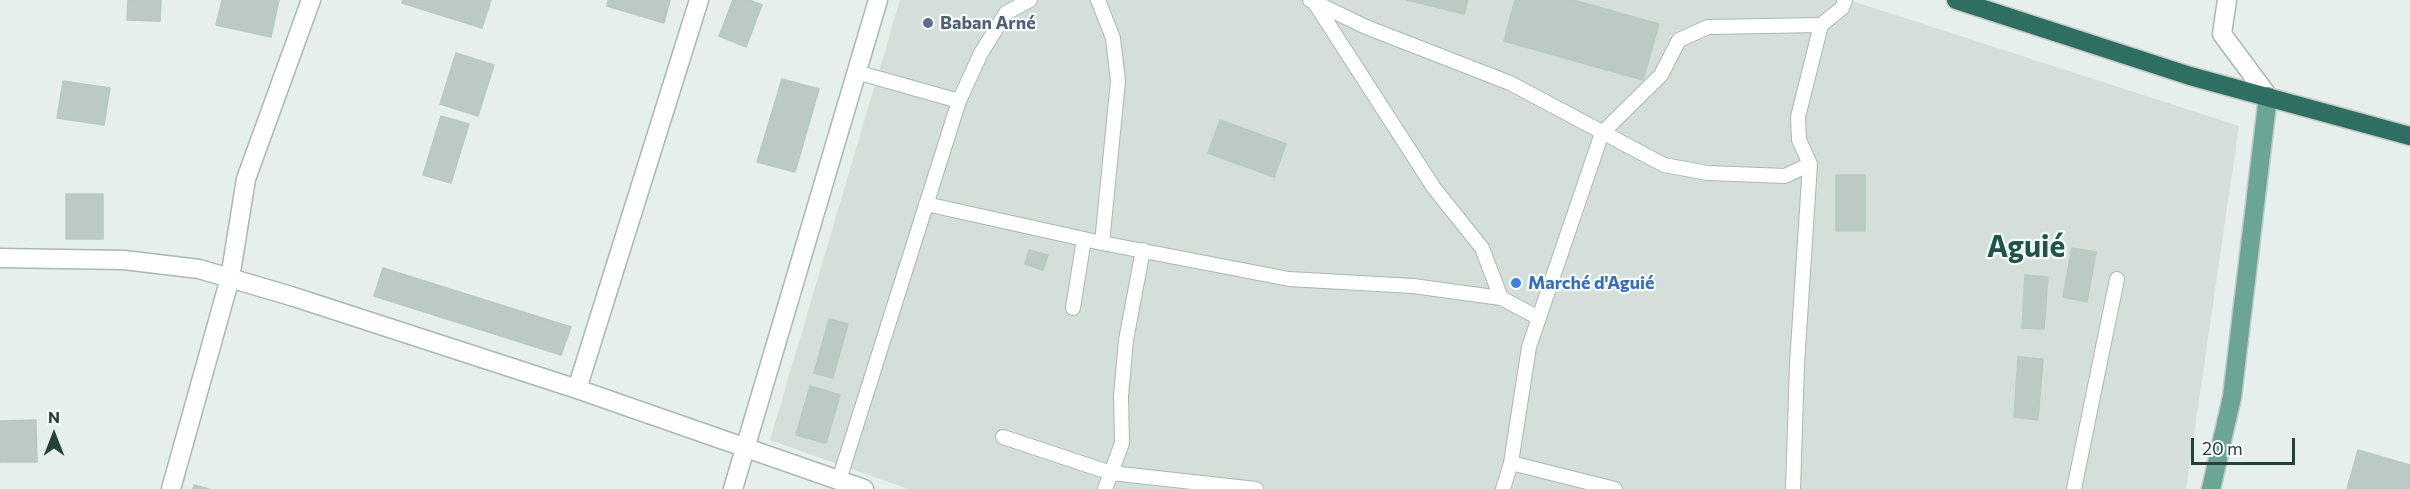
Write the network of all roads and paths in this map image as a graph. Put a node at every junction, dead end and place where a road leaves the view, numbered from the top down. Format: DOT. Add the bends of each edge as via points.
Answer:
graph roads {
  1 [pos="311,0"];
  2 [pos="699,0"];
  3 [pos="878,0"];
  4 [pos="1030,0"];
  5 [pos="1098,0"];
  6 [pos="1845,0"];
  7 [pos="1956,0"];
  8 [pos="2227,0"];
  9 [pos="1313,2"];
  10 [pos="1821,25"];
  11 [pos="856,72"];
  12 [pos="2268,96"];
  13 [pos="959,101"];
  14 [pos="1602,133"];
  15 [pos="2410,136"];
  16 [pos="1810,164"];
  17 [pos="926,204"];
  18 [pos="1084,239"];
  19 [pos="1102,243"];
  20 [pos="1143,250"];
  21 [pos="0,258"];
  22 [pos="230,278"];
  23 [pos="2117,279"];
  24 [pos="1501,298"];
  25 [pos="1073,308"];
  26 [pos="1539,318"];
  27 [pos="577,389"];
  28 [pos="1003,437"];
  29 [pos="747,447"];
  30 [pos="1511,463"];
  31 [pos="1111,473"];
  32 [pos="839,480"];
  33 [pos="171,489"];
  34 [pos="733,489"];
  35 [pos="864,489"];
  36 [pos="1106,489"];
  37 [pos="1256,489"];
  38 [pos="1503,489"];
  39 [pos="1615,489"];
  40 [pos="1793,489"];
  41 [pos="2074,489"];
  42 [pos="2211,489"];
  1 -- 22 [label="street" via="246,180"];
  2 -- 27 [label="street"];
  3 -- 11 [label="street"];
  4 -- 13 [label="lane" via="1006,13 981,53"];
  5 -- 19 [label="lane" via="1113,38 1118,81"];
  6 -- 10 [label="lane" via="1842,8"];
  7 -- 12 [label="highway" via="2190,76"];
  8 -- 12 [label="street" via="2222,34"];
  9 -- 14 [label="lane" via="1510,83"];
  9 -- 24 [label="lane" via="1434,188 1482,248"];
  10 -- 14 [label="lane" via="1708,27 1679,40 1661,75"];
  10 -- 16 [label="lane" via="1798,117 1799,140"];
  11 -- 13 [label="lane"];
  11 -- 29 [label="street"];
  12 -- 15 [label="highway"];
  12 -- 42 [label="main road" via="2232,397"];
  13 -- 17 [label="lane"];
  14 -- 16 [label="lane" via="1664,165 1708,173 1785,176"];
  14 -- 26 [label="lane"];
  16 -- 40 [label="lane"];
  17 -- 18 [label="lane"];
  17 -- 32 [label="lane"];
  18 -- 19 [label="lane"];
  18 -- 25 [label="lane"];
  19 -- 20 [label="lane"];
  20 -- 24 [label="lane" via="1289,279 1413,286"];
  20 -- 31 [label="lane" via="1126,340 1122,443"];
  21 -- 22 [label="street" via="124,260 199,269"];
  22 -- 27 [label="street"];
  22 -- 33 [label="street"];
  23 -- 41 [label="lane"];
  24 -- 26 [label="lane"];
  26 -- 30 [label="lane" via="1529,347"];
  27 -- 29 [label="street"];
  28 -- 31 [label="lane"];
  29 -- 32 [label="street"];
  29 -- 34 [label="street"];
  30 -- 38 [label="lane"];
  30 -- 39 [label="lane"];
  31 -- 36 [label="lane"];
  31 -- 37 [label="lane"];
  32 -- 35 [label="street"];
}
